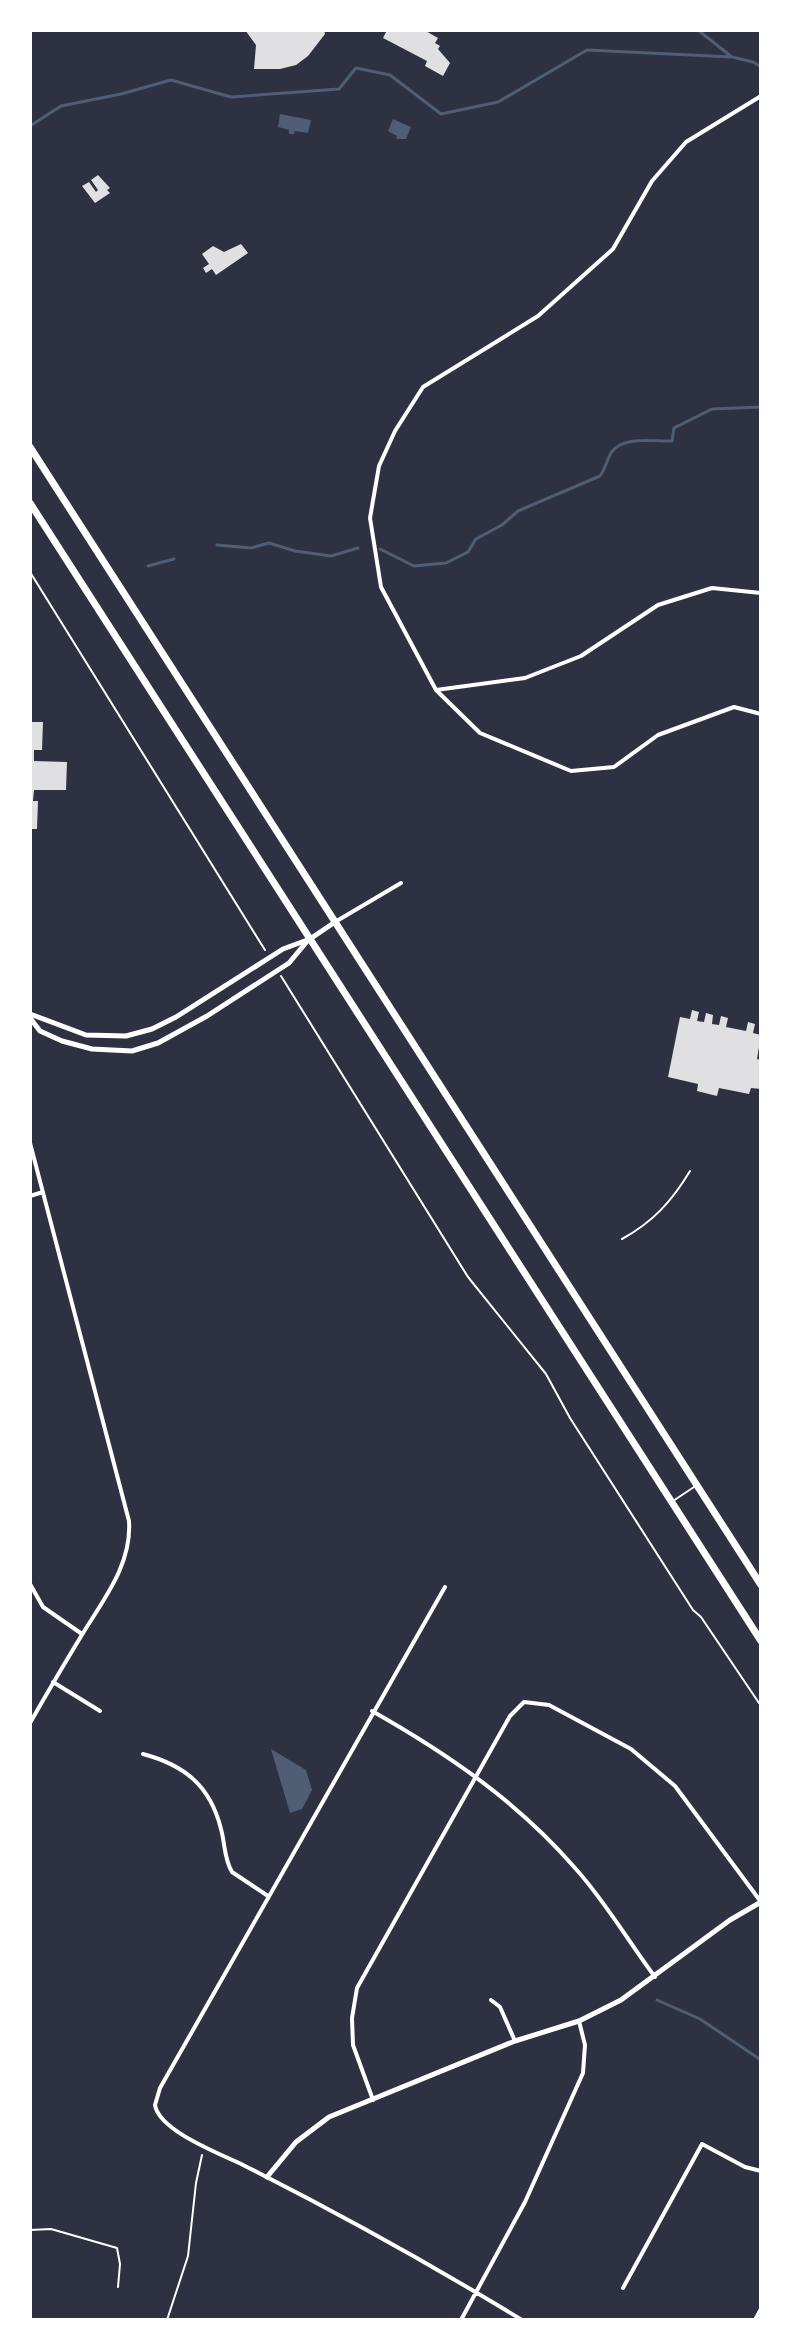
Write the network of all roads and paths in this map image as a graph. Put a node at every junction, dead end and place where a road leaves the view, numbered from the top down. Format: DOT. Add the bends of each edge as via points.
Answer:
graph roads {
  1 [pos="761,96"];
  2 [pos="30,447"];
  3 [pos="30,503"];
  4 [pos="761,593"];
  5 [pos="436,690"];
  6 [pos="761,714"];
  7 [pos="401,883"];
  8 [pos="335,922"];
  9 [pos="310,939"];
  10 [pos="30,1016"];
  11 [pos="30,1143"];
  12 [pos="690,1171"];
  13 [pos="43,1192"];
  14 [pos="30,1196"];
  15 [pos="622,1239"];
  16 [pos="544,1371"];
  17 [pos="697,1485"];
  18 [pos="672,1502"];
  19 [pos="30,1584"];
  20 [pos="761,1585"];
  21 [pos="445,1587"];
  22 [pos="82,1634"];
  23 [pos="761,1641"];
  24 [pos="53,1682"];
  25 [pos="761,1706"];
  26 [pos="100,1711"];
  27 [pos="372,1711"];
  28 [pos="30,1723"];
  29 [pos="143,1754"];
  30 [pos="476,1776"];
  31 [pos="268,1896"];
  32 [pos="761,1902"];
  33 [pos="655,1977"];
  34 [pos="491,2000"];
  35 [pos="579,2021"];
  36 [pos="515,2041"];
  37 [pos="373,2100"];
  38 [pos="205,2146"];
  39 [pos="761,2171"];
  40 [pos="267,2177"];
  41 [pos="30,2230"];
  42 [pos="118,2287"];
  43 [pos="623,2288"];
  44 [pos="475,2292"];
  45 [pos="761,2309"];
  46 [pos="167,2320"];
  47 [pos="461,2320"];
  48 [pos="522,2320"];
  49 [pos="755,2320"];
  1 -- 5 [label="street" via="686,142 652,181 613,249 538,316 423,387 395,431 379,466 370,518 381,587"];
  2 -- 8 [label="highway"];
  3 -- 9 [label="highway"];
  4 -- 5 [label="street" via="712,588 658,605 581,656 525,678"];
  5 -- 6 [label="street" via="480,733 571,771 614,767 658,735 734,707"];
  7 -- 8 [label="street"];
  8 -- 9 [label="street"];
  8 -- 17 [label="highway"];
  9 -- 10 [label="street" via="283,949 152,1029 126,1036 86,1035"];
  9 -- 10 [label="street" via="289,963 207,1016 132,1051 62,1041 40,1031"];
  9 -- 18 [label="highway"];
  11 -- 13 [label="street"];
  12 -- 15 [label="lane" via="676,1196 647,1225"];
  13 -- 14 [label="street"];
  13 -- 22 [label="street" via="129,1521 129,1547 118,1575"];
  16 -- 25 [label="path" via="693,1610"];
  17 -- 18 [label="lane"];
  17 -- 20 [label="highway"];
  18 -- 23 [label="highway"];
  19 -- 22 [label="street" via="43,1607"];
  21 -- 27 [label="street"];
  22 -- 24 [label="street"];
  24 -- 26 [label="street"];
  24 -- 28 [label="street"];
  27 -- 30 [label="street"];
  27 -- 31 [label="street"];
  29 -- 31 [label="street" via="178,1766 193,1778 215,1811 232,1872"];
  30 -- 32 [label="street" via="522,1704 549,1705 631,1749 675,1786"];
  30 -- 33 [label="street" via="540,1830 577,1870"];
  30 -- 37 [label="street" via="357,1988 353,2045"];
  31 -- 38 [label="street" via="155,2099 161,2121"];
  32 -- 33 [label="street"];
  33 -- 35 [label="street"];
  34 -- 36 [label="street" via="500,2007"];
  35 -- 36 [label="street"];
  35 -- 44 [label="street" via="585,2045 583,2073 525,2202"];
  36 -- 37 [label="street"];
  37 -- 40 [label="street" via="329,2117 296,2142"];
  38 -- 40 [label="street"];
  38 -- 46 [label="path" via="188,2256"];
  39 -- 43 [label="street" via="702,2144"];
  40 -- 44 [label="street"];
  41 -- 42 [label="path" via="51,2229 117,2248"];
  44 -- 47 [label="street"];
  44 -- 48 [label="street"];
  45 -- 49 [label="street"];
}
